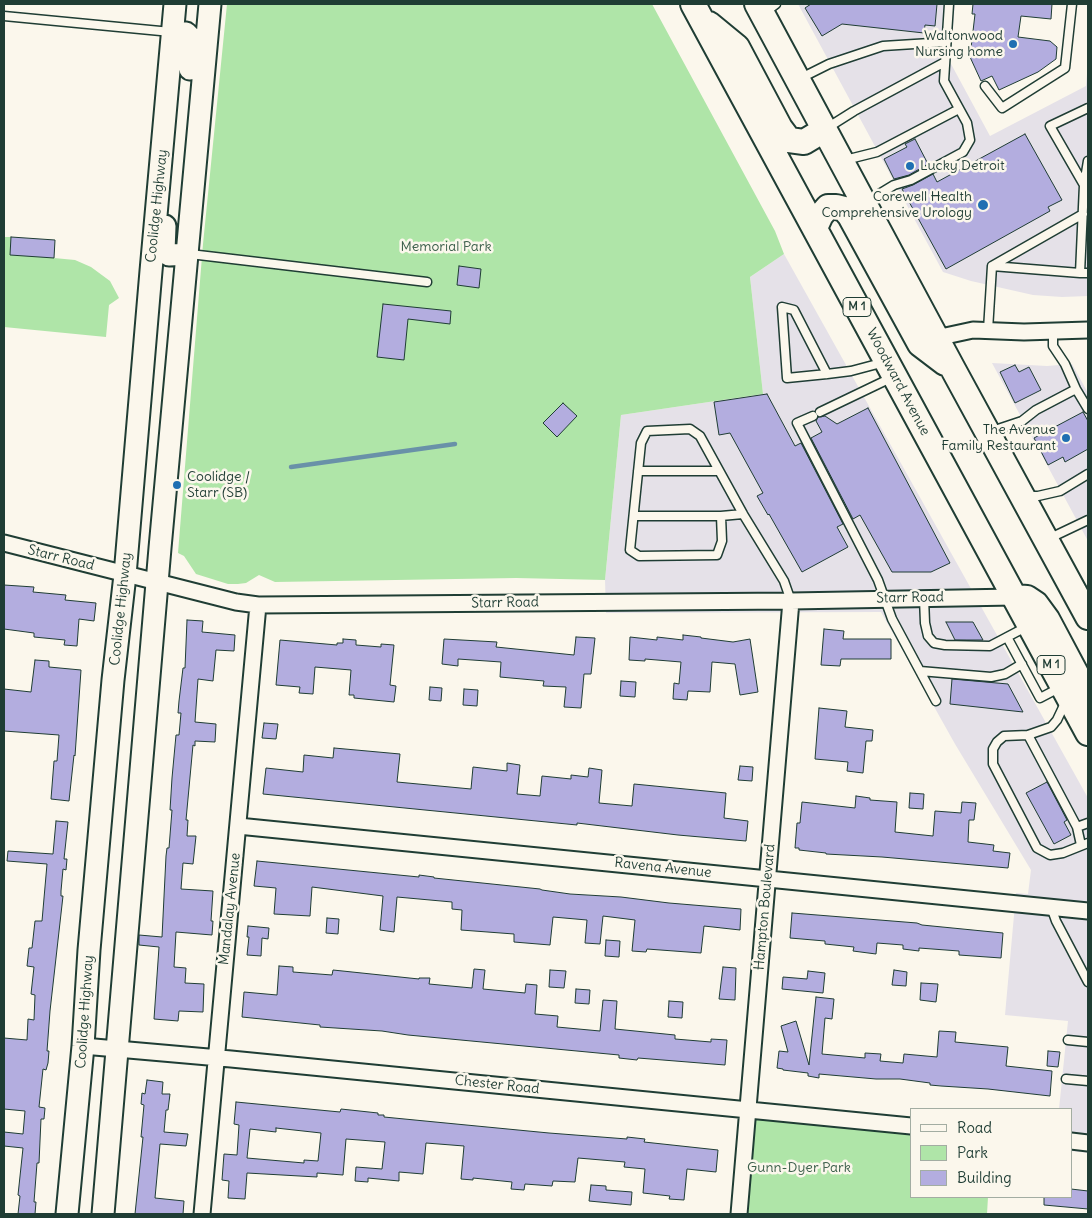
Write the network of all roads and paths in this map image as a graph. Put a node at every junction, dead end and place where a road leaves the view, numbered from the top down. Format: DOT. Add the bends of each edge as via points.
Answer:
graph roads {
  1 [pos="176,4"];
  2 [pos="210,4"];
  3 [pos="949,4"];
  4 [pos="1072,4"];
  5 [pos="765,7"];
  6 [pos="697,10"];
  7 [pos="4,16"];
  8 [pos="173,32"];
  9 [pos="946,42"];
  10 [pos="945,62"];
  11 [pos="798,80"];
  12 [pos="985,86"];
  13 [pos="1088,108"];
  14 [pos="959,109"];
  15 [pos="165,127"];
  16 [pos="824,130"];
  17 [pos="198,140"];
  18 [pos="841,161"];
  19 [pos="1088,161"];
  20 [pos="1084,185"];
  21 [pos="864,203"];
  22 [pos="1083,214"];
  23 [pos="815,228"];
  24 [pos="188,254"];
  25 [pos="992,266"];
  26 [pos="1084,273"];
  27 [pos="427,282"];
  28 [pos="988,330"];
  29 [pos="1088,330"];
  30 [pos="1053,332"];
  31 [pos="936,338"];
  32 [pos="891,369"];
  33 [pos="952,369"];
  34 [pos="827,374"];
  35 [pos="1076,389"];
  36 [pos="1088,409"];
  37 [pos="988,432"];
  38 [pos="719,471"];
  39 [pos="638,472"];
  40 [pos="1088,474"];
  41 [pos="1022,496"];
  42 [pos="743,514"];
  43 [pos="634,516"];
  44 [pos="721,516"];
  45 [pos="1088,520"];
  46 [pos="1046,540"];
  47 [pos="4,543"];
  48 [pos="125,575"];
  49 [pos="158,581"];
  50 [pos="1014,597"];
  51 [pos="924,598"];
  52 [pos="885,599"];
  53 [pos="791,601"];
  54 [pos="258,605"];
  55 [pos="1086,607"];
  56 [pos="1030,625"];
  57 [pos="1007,637"];
  58 [pos="1022,664"];
  59 [pos="920,671"];
  60 [pos="150,678"];
  61 [pos="113,680"];
  62 [pos="1073,693"];
  63 [pos="936,701"];
  64 [pos="1088,733"];
  65 [pos="1028,735"];
  66 [pos="1088,823"];
  67 [pos="238,826"];
  68 [pos="1077,827"];
  69 [pos="1085,844"];
  70 [pos="768,879"];
  71 [pos="1051,907"];
  72 [pos="1088,911"];
  73 [pos="1079,965"];
  74 [pos="1088,966"];
  75 [pos="1088,982"];
  76 [pos="1068,1040"];
  77 [pos="1088,1042"];
  78 [pos="83,1046"];
  79 [pos="117,1049"];
  80 [pos="216,1058"];
  81 [pos="1066,1079"];
  82 [pos="1088,1081"];
  83 [pos="748,1110"];
  84 [pos="910,1126"];
  85 [pos="1072,1141"];
  86 [pos="1088,1143"];
  87 [pos="67,1214"];
  88 [pos="102,1214"];
  89 [pos="202,1214"];
  90 [pos="739,1214"];
  1 -- 8 [label="main road, Coolidge Highway"];
  2 -- 17 [label="main road"];
  3 -- 9 [label="lane"];
  4 -- 12 [label="lane" via="1065,68 1002,108"];
  5 -- 11 [label="main road"];
  6 -- 16 [label="main road" via="737,47 789,140 804,142"];
  6 -- 23 [label="main road, Woodward Avenue / M 1"];
  7 -- 8 [label="lane"];
  8 -- 15 [label="main road, Coolidge Highway"];
  8 -- 17 [label="main road" via="186,33 192,39 188,100"];
  9 -- 10 [label="lane"];
  9 -- 11 [label="lane" via="883,46 828,64"];
  10 -- 14 [label="lane" via="944,81"];
  10 -- 16 [label="lane"];
  11 -- 16 [label="main road"];
  13 -- 20 [label="lane" via="1050,126"];
  14 -- 18 [label="lane" via="877,152"];
  14 -- 21 [label="lane" via="967,123 970,140 963,152"];
  15 -- 24 [label="main road" via="170,164 163,247 169,254"];
  15 -- 48 [label="main road, Coolidge Highway"];
  16 -- 18 [label="main road"];
  17 -- 24 [label="main road"];
  18 -- 21 [label="main road"];
  19 -- 20 [label="lane"];
  20 -- 22 [label="lane"];
  21 -- 31 [label="main road"];
  22 -- 25 [label="lane"];
  22 -- 26 [label="lane"];
  23 -- 32 [label="main road, Woodward Avenue / M 1"];
  23 -- 33 [label="main road" via="820,215 828,207 844,209 920,344"];
  24 -- 27 [label="lane"];
  24 -- 49 [label="main road"];
  25 -- 26 [label="lane"];
  25 -- 28 [label="lane"];
  28 -- 30 [label="street"];
  28 -- 31 [label="street"];
  29 -- 30 [label="street"];
  30 -- 35 [label="lane" via="1053,346"];
  31 -- 33 [label="main road"];
  32 -- 34 [label="lane"];
  32 -- 50 [label="main road, Woodward Avenue / M 1"];
  32 -- 52 [label="lane" via="797,423"];
  33 -- 37 [label="main road"];
  34 -- 34 [label="lane" via="787,378 782,307 794,310"];
  35 -- 36 [label="lane"];
  35 -- 37 [label="lane" via="1022,421"];
  37 -- 41 [label="main road"];
  38 -- 39 [label="lane"];
  38 -- 39 [label="lane" via="700,436 690,429 647,430 641,443"];
  38 -- 42 [label="lane"];
  39 -- 43 [label="lane"];
  40 -- 41 [label="lane" via="1060,491"];
  41 -- 46 [label="main road"];
  42 -- 44 [label="lane"];
  42 -- 53 [label="lane" via="784,582"];
  43 -- 44 [label="lane"];
  43 -- 44 [label="lane" via="630,550 638,556 716,555 722,541"];
  45 -- 46 [label="lane"];
  46 -- 55 [label="main road"];
  47 -- 48 [label="street, Starr Road"];
  48 -- 49 [label="street, Starr Road"];
  48 -- 61 [label="main road, Coolidge Highway"];
  49 -- 54 [label="street, Starr Road"];
  49 -- 60 [label="main road"];
  50 -- 51 [label="street, Starr Road"];
  50 -- 56 [label="main road, Woodward Avenue / M 1"];
  50 -- 62 [label="main road" via="1028,598 1047,619"];
  51 -- 52 [label="street, Starr Road"];
  51 -- 57 [label="lane" via="924,623 934,643 990,646"];
  52 -- 53 [label="street, Starr Road"];
  52 -- 59 [label="lane"];
  53 -- 54 [label="street, Starr Road"];
  53 -- 70 [label="street, Hampton Boulevard"];
  54 -- 67 [label="street, Mandalay Avenue"];
  56 -- 57 [label="lane"];
  56 -- 62 [label="main road, Woodward Avenue / M 1"];
  57 -- 58 [label="lane"];
  58 -- 59 [label="lane" via="1005,674 991,677"];
  58 -- 62 [label="lane" via="1040,698"];
  59 -- 63 [label="lane"];
  60 -- 61 [label="main road" via="126,671"];
  60 -- 79 [label="main road"];
  61 -- 78 [label="main road, Coolidge Highway"];
  62 -- 64 [label="main road, Woodward Avenue / M 1"];
  62 -- 65 [label="lane" via="1051,727"];
  65 -- 68 [label="lane"];
  65 -- 69 [label="lane" via="1004,736 993,749 993,764 1037,848 1050,855"];
  66 -- 68 [label="lane"];
  67 -- 70 [label="street, Ravena Avenue"];
  67 -- 80 [label="street, Mandalay Avenue"];
  68 -- 69 [label="lane"];
  70 -- 71 [label="street, Ravena Avenue"];
  70 -- 83 [label="street, Hampton Boulevard"];
  71 -- 72 [label="street, Ravena Avenue"];
  71 -- 73 [label="lane"];
  73 -- 74 [label="lane"];
  73 -- 75 [label="lane"];
  76 -- 77 [label="lane"];
  78 -- 79 [label="street, Chester Road"];
  78 -- 87 [label="main road, Coolidge Highway"];
  79 -- 80 [label="street, Chester Road"];
  79 -- 88 [label="main road"];
  80 -- 83 [label="street, Chester Road"];
  80 -- 89 [label="street, Mandalay Avenue"];
  81 -- 82 [label="lane"];
  83 -- 84 [label="street, Chester Road"];
  83 -- 90 [label="street, Hampton Boulevard"];
  85 -- 86 [label="street"];
}
